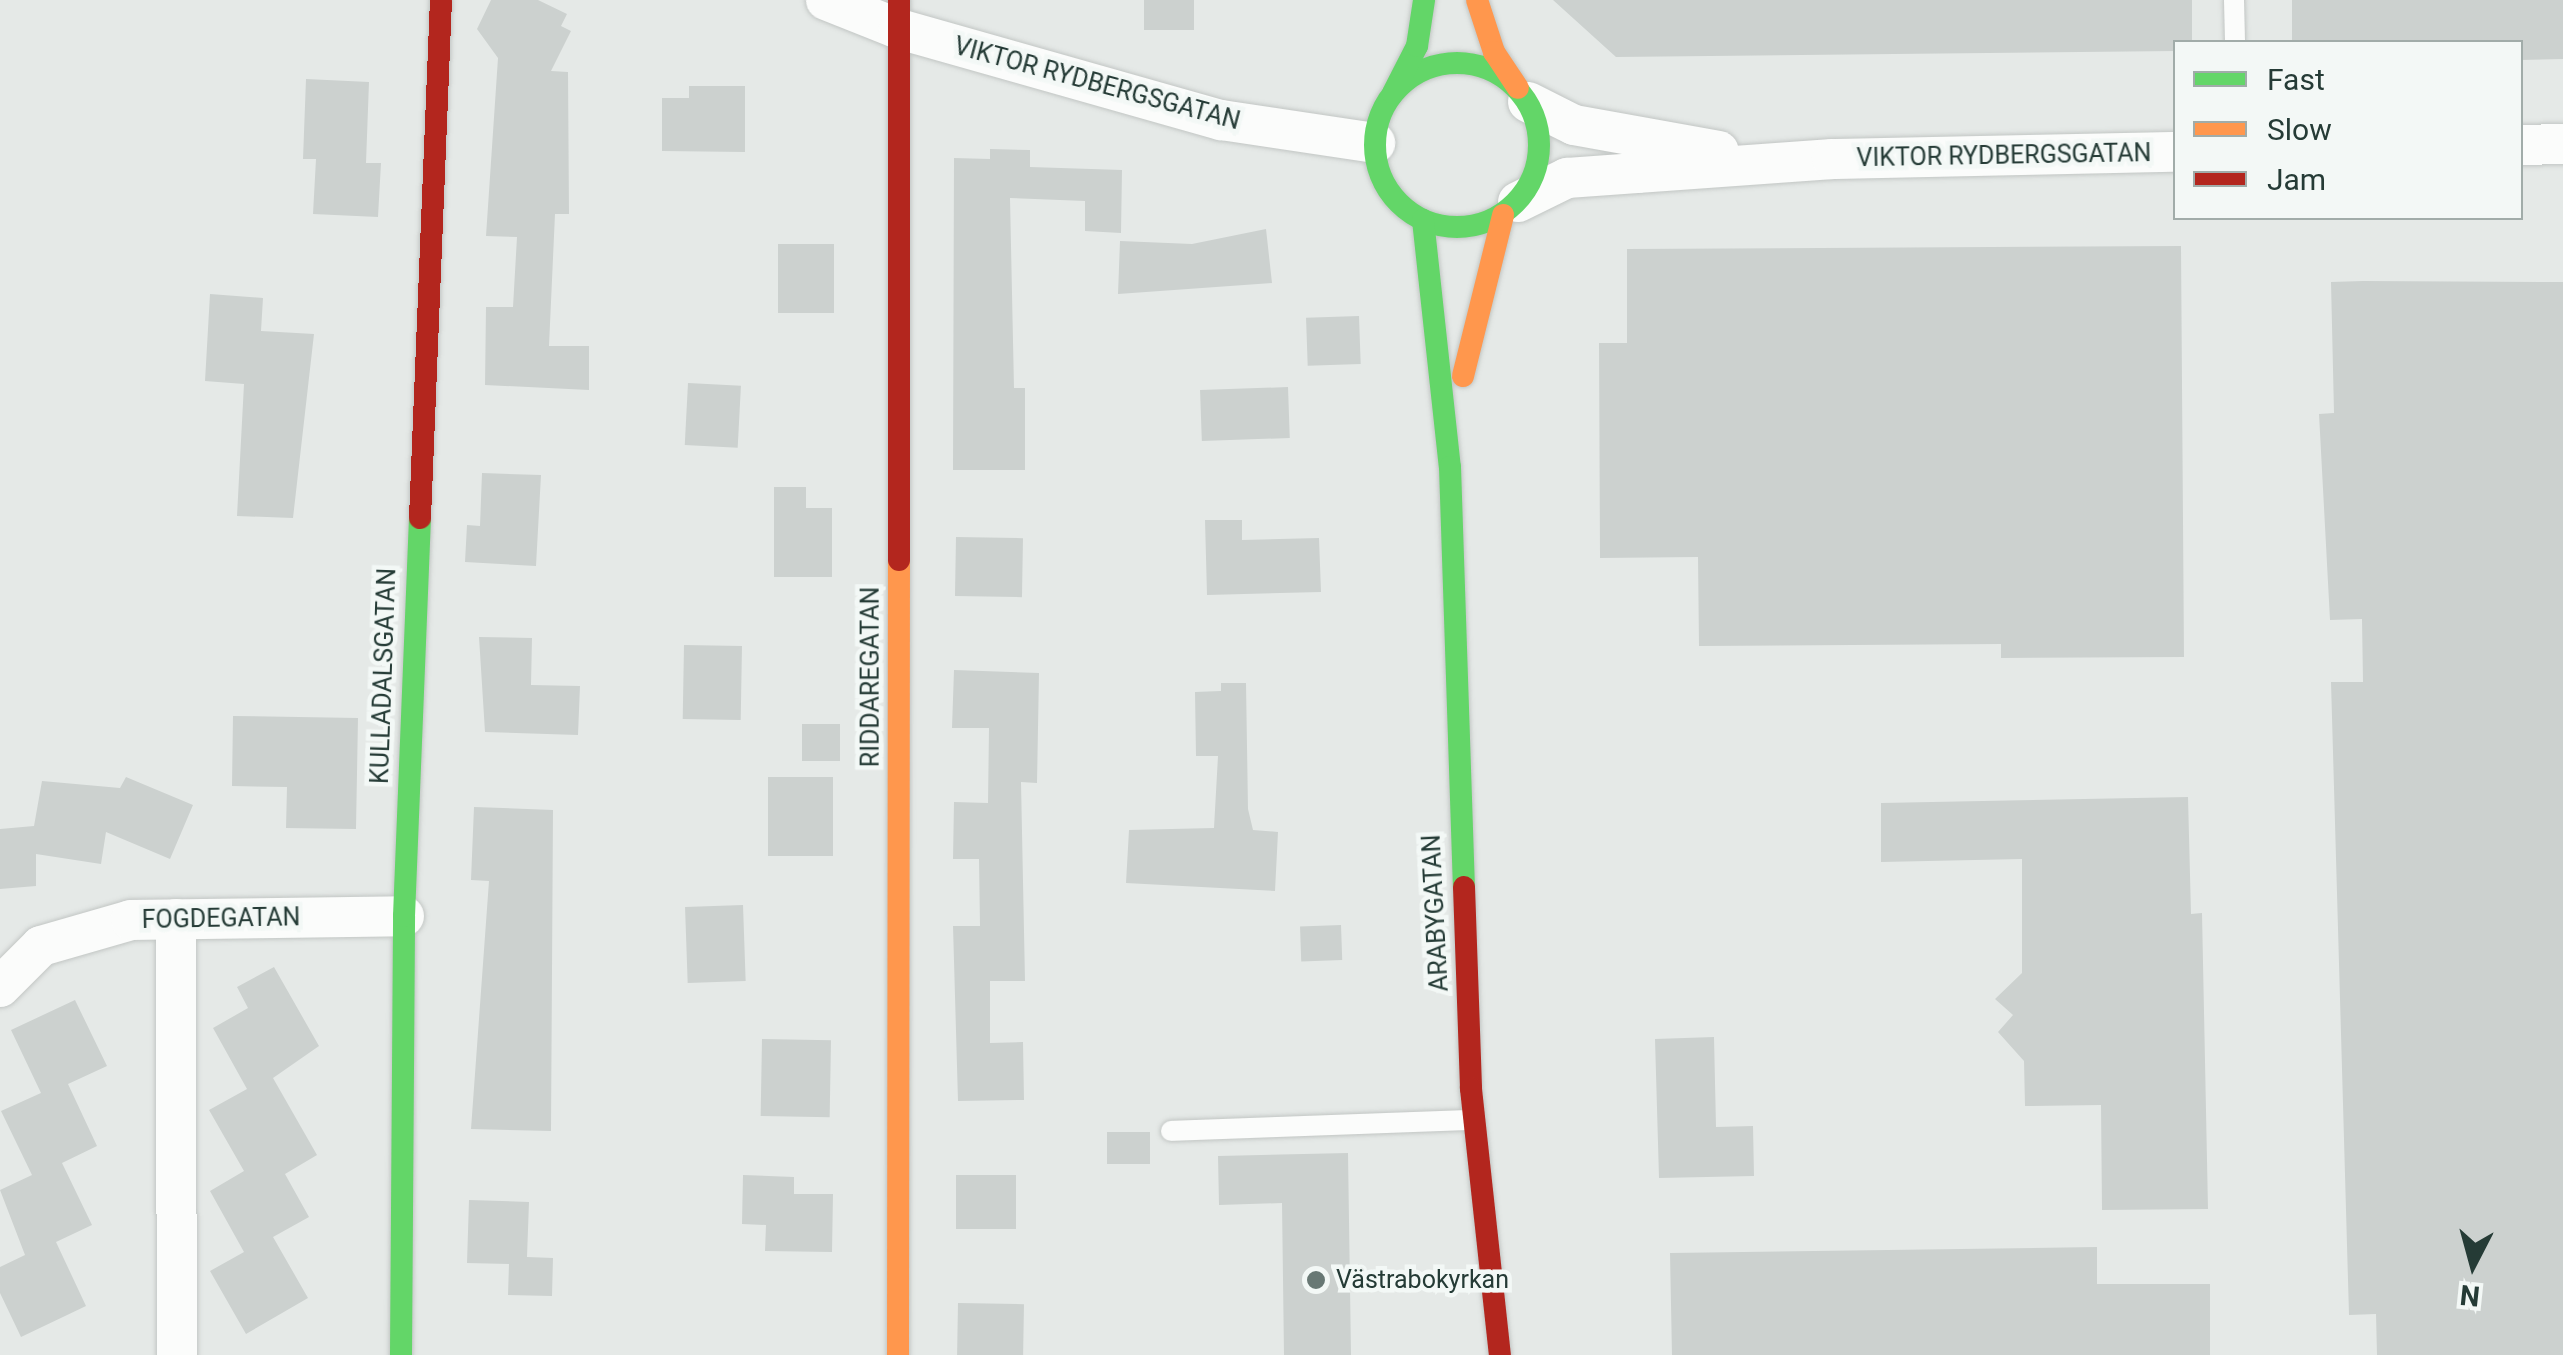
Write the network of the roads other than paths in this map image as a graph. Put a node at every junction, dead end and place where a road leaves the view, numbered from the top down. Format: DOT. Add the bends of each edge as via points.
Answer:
graph roads {
  1 [pos="440,0"];
  2 [pos="826,0"];
  3 [pos="1424,0"];
  4 [pos="1477,0"];
  5 [pos="2234,0"];
  6 [pos="899,15"];
  7 [pos="2234,40"];
  8 [pos="1393,93"];
  9 [pos="1523,95"];
  10 [pos="1374,143"];
  11 [pos="2563,144"];
  12 [pos="2523,145"];
  13 [pos="2173,152"];
  14 [pos="1832,159"];
  15 [pos="1510,208"];
  16 [pos="1422,220"];
  17 [pos="1450,466"];
  18 [pos="404,916"];
  19 [pos="176,920"];
  20 [pos="0,987"];
  21 [pos="1474,1120"];
  22 [pos="1171,1131"];
  23 [pos="177,1355"];
  24 [pos="401,1355"];
  25 [pos="898,1355"];
  26 [pos="1500,1355"];
  1 -- 18 [label="street, KULLADALSGATAN"];
  2 -- 6 [label="street, VIKTOR RYDBERGSGATAN"];
  3 -- 8 [label="street" via="1417,46"];
  4 -- 9 [label="street" via="1494,52"];
  5 -- 7 [label="lane"];
  6 -- 10 [label="street, VIKTOR RYDBERGSGATAN" via="1221,120"];
  6 -- 25 [label="street, RIDDAREGATAN"];
  8 -- 9 [label="street" via="1422,70 1454,62 1500,74"];
  8 -- 10 [label="street"];
  9 -- 14 [label="street, VIKTOR RYDBERGSGATAN" via="1574,125 1647,140"];
  9 -- 15 [label="street" via="1540,154"];
  10 -- 16 [label="street" via="1386,186"];
  11 -- 12 [label="street"];
  13 -- 14 [label="street, VIKTOR RYDBERGSGATAN"];
  14 -- 15 [label="street, VIKTOR RYDBERGSGATAN" via="1567,178"];
  15 -- 16 [label="street" via="1459,228"];
  15 -- 17 [label="street, ARABYGATAN" via="1470,328"];
  16 -- 17 [label="street, ARABYGATAN"];
  17 -- 21 [label="street, ARABYGATAN"];
  18 -- 19 [label="street, FOGDEGATAN"];
  18 -- 24 [label="street, KULLADALSGATAN"];
  19 -- 20 [label="street, FOGDEGATAN" via="131,920 41,946"];
  19 -- 23 [label="street"];
  21 -- 22 [label="lane"];
  21 -- 26 [label="street, ARABYGATAN"];
}
